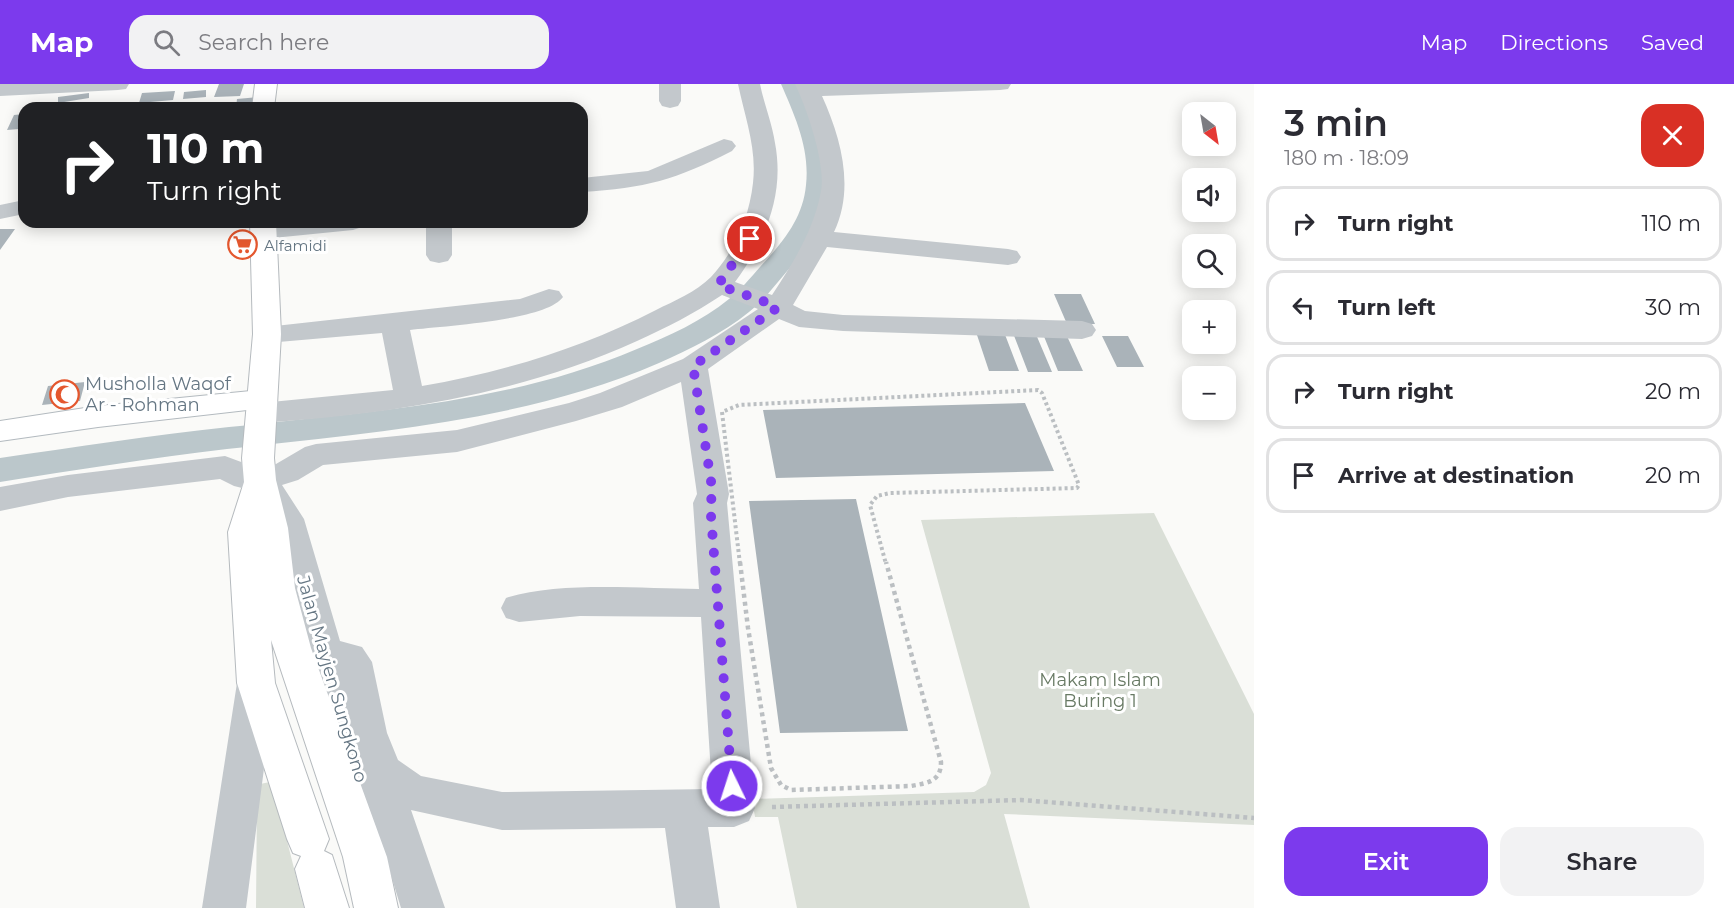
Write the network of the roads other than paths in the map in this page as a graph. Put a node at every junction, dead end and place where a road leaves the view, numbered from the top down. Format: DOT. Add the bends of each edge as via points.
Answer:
graph roads {
  1 [pos="118,84"];
  2 [pos="266,84"];
  3 [pos="749,84"];
  4 [pos="1000,84"];
  5 [pos="808,87"];
  6 [pos="0,90"];
  7 [pos="264,102"];
  8 [pos="724,146"];
  9 [pos="588,184"];
  10 [pos="263,228"];
  11 [pos="439,228"];
  12 [pos="818,237"];
  13 [pos="439,255"];
  14 [pos="1008,256"];
  15 [pos="723,287"];
  16 [pos="549,297"];
  17 [pos="774,306"];
  18 [pos="394,323"];
  19 [pos="1082,330"];
  20 [pos="267,334"];
  21 [pos="693,366"];
  22 [pos="410,398"];
  23 [pos="262,411"];
  24 [pos="0,431"];
  25 [pos="259,469"];
  26 [pos="0,499"];
  27 [pos="717,603"];
  28 [pos="519,608"];
  29 [pos="325,653"];
  30 [pos="256,683"];
  31 [pos="684,810"];
  32 [pos="317,872"];
  33 [pos="224,908"];
  34 [pos="376,908"];
  35 [pos="423,908"];
  36 [pos="698,908"];
  1 -- 6 [label="street"];
  2 -- 7 [label="main road"];
  3 -- 15 [label="street" via="765,149 765,189 750,239"];
  4 -- 5 [label="street"];
  5 -- 12 [label="street" via="830,153 834,189"];
  8 -- 9 [label="street" via="654,176"];
  10 -- 20 [label="main road"];
  11 -- 13 [label="street"];
  12 -- 14 [label="street"];
  12 -- 17 [label="street"];
  15 -- 17 [label="street"];
  15 -- 22 [label="street" via="612,343 548,368"];
  16 -- 18 [label="street" via="526,307"];
  17 -- 19 [label="street" via="799,319 843,323"];
  17 -- 21 [label="street"];
  18 -- 20 [label="street"];
  18 -- 22 [label="street"];
  20 -- 23 [label="main road"];
  21 -- 25 [label="street" via="611,400 532,424 458,441 316,455 287,472"];
  21 -- 27 [label="street" via="713,494 710,503"];
  22 -- 23 [label="street" via="323,409"];
  23 -- 24 [label="main road" via="127,412"];
  23 -- 25 [label="main road"];
  25 -- 26 [label="street" via="245,478 225,467 68,486"];
  25 -- 29 [label="street, Jalan Mayjen Sungkono" via="287,519"];
  25 -- 30 [label="main road" via="245,532"];
  25 -- 34 [label="main road" via="277,588 292,648 365,857"];
  27 -- 28 [label="street" via="580,602"];
  27 -- 31 [label="street" via="734,808"];
  29 -- 31 [label="street" via="353,662 367,733 382,772 411,792 502,810"];
  29 -- 35 [label="street, Jalan Mayjen Sungkono" via="363,790 396,824"];
  30 -- 32 [label="main road"];
  30 -- 33 [label="street"];
  31 -- 36 [label="street"];
}
